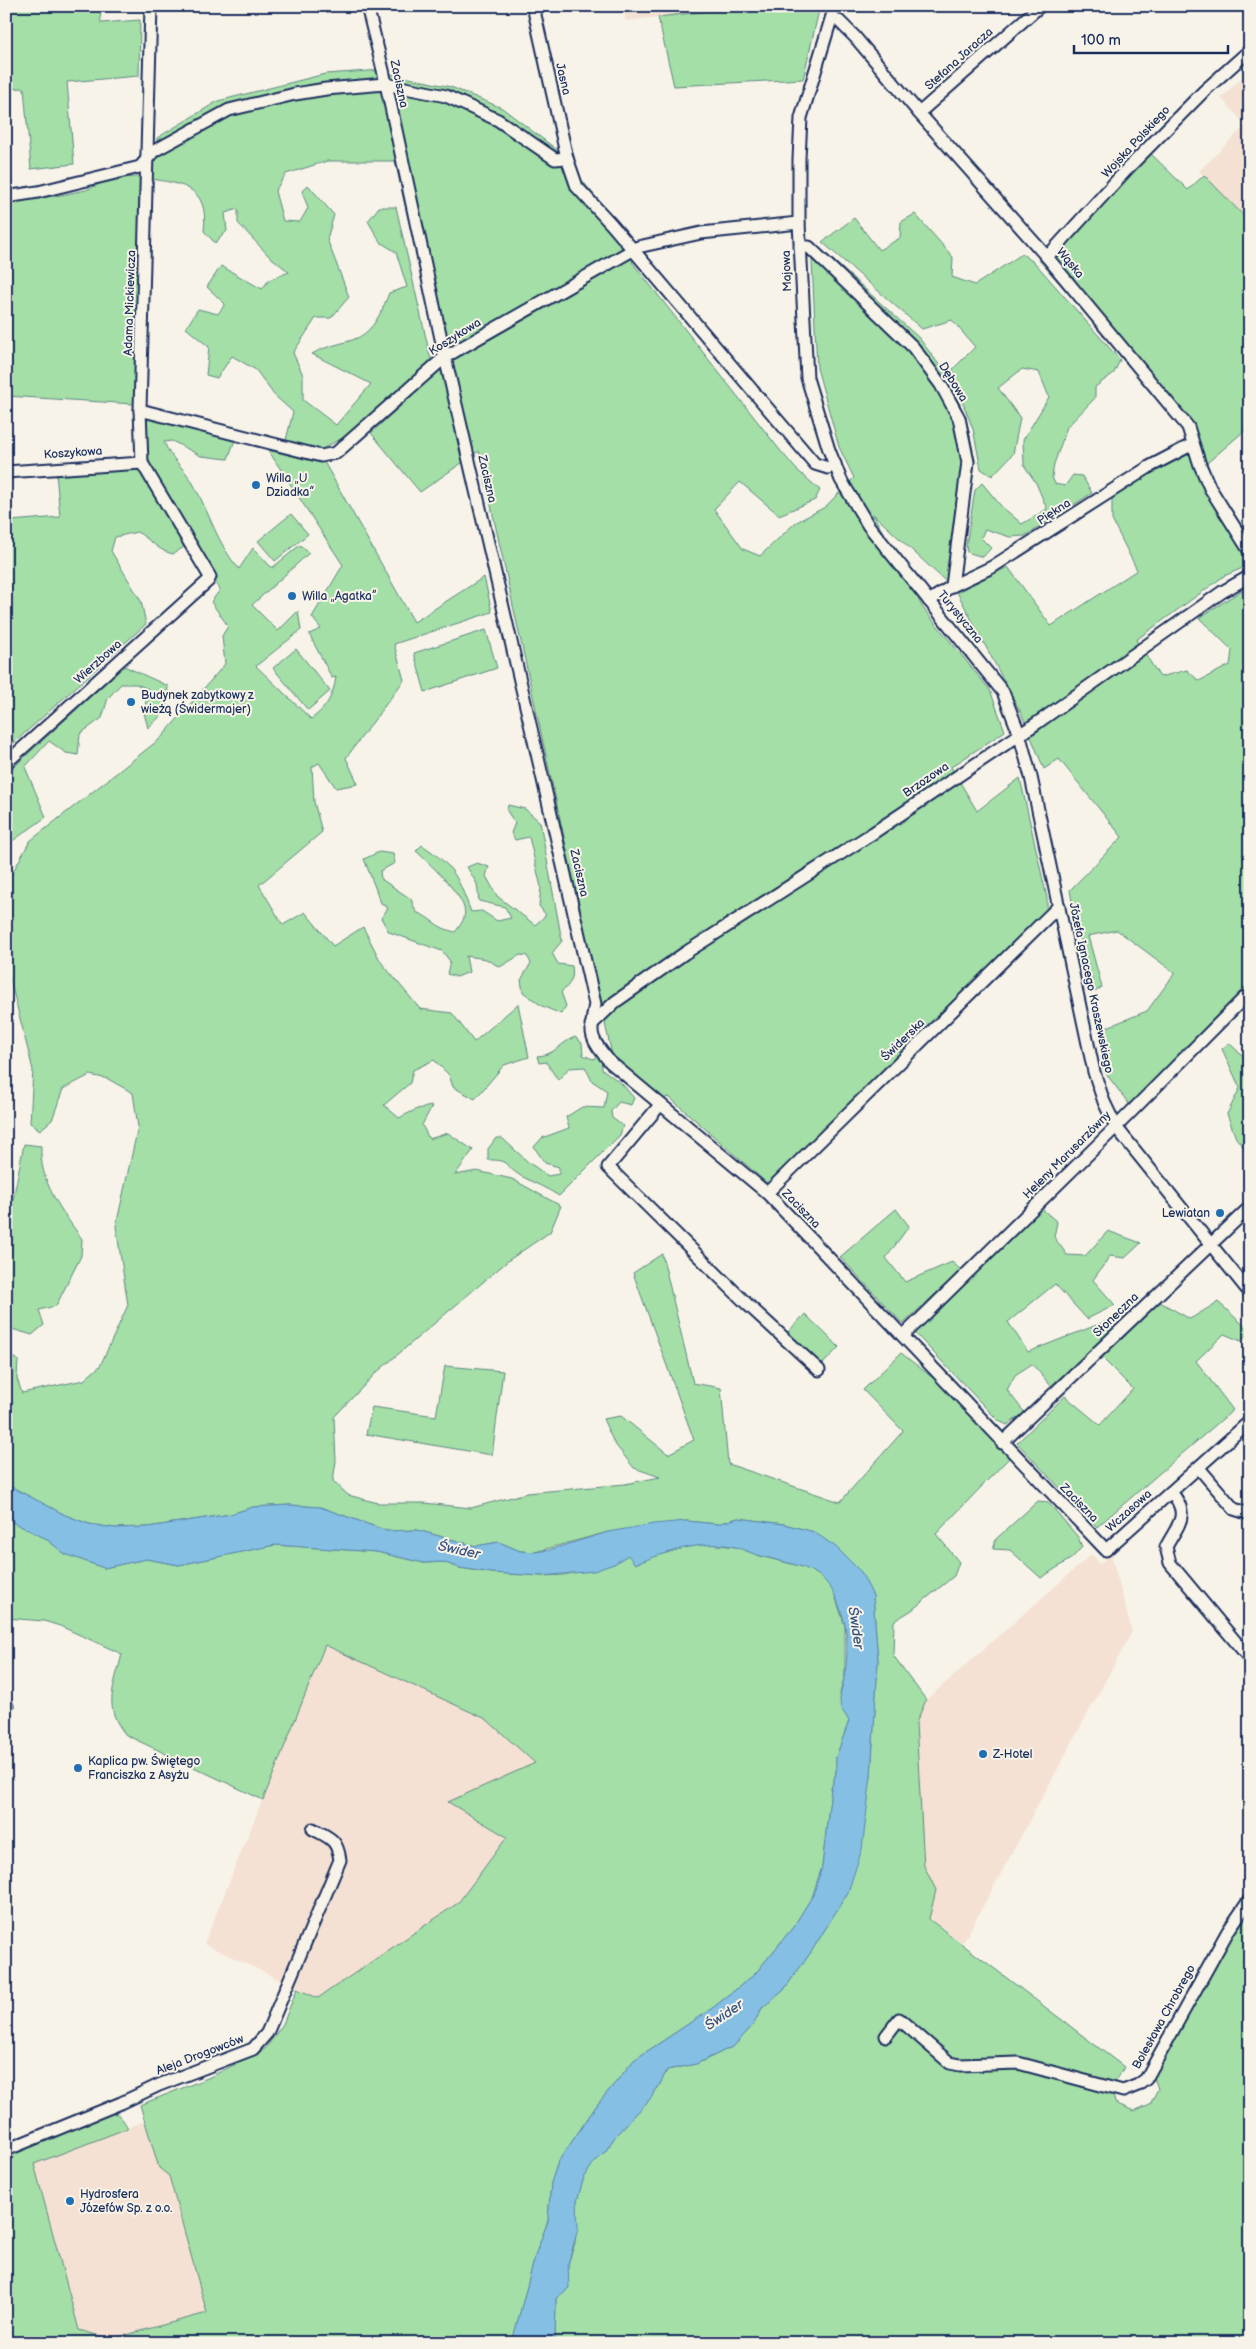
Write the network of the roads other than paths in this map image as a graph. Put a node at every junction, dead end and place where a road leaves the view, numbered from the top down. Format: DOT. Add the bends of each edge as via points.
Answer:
graph roads {
  1 [pos="151,6"];
  2 [pos="367,6"];
  3 [pos="533,6"];
  4 [pos="835,6"];
  5 [pos="1040,6"];
  6 [pos="832,18"];
  7 [pos="1250,50"];
  8 [pos="385,84"];
  9 [pos="919,113"];
  10 [pos="148,158"];
  11 [pos="567,158"];
  12 [pos="6,197"];
  13 [pos="799,223"];
  14 [pos="800,246"];
  15 [pos="633,250"];
  16 [pos="1047,258"];
  17 [pos="445,357"];
  18 [pos="140,410"];
  19 [pos="1193,444"];
  20 [pos="142,463"];
  21 [pos="835,464"];
  22 [pos="6,472"];
  23 [pos="868,525"];
  24 [pos="1250,552"];
  25 [pos="1250,576"];
  26 [pos="208,581"];
  27 [pos="952,586"];
  28 [pos="929,601"];
  29 [pos="1019,733"];
  30 [pos="6,763"];
  31 [pos="1059,906"];
  32 [pos="1250,992"];
  33 [pos="615,1002"];
  34 [pos="595,1004"];
  35 [pos="591,1025"];
  36 [pos="660,1105"];
  37 [pos="1116,1127"];
  38 [pos="767,1193"];
  39 [pos="1250,1208"];
  40 [pos="1211,1244"];
  41 [pos="1250,1292"];
  42 [pos="903,1336"];
  43 [pos="819,1370"];
  44 [pos="1250,1421"];
  45 [pos="1002,1443"];
  46 [pos="1200,1470"];
  47 [pos="1173,1494"];
  48 [pos="1250,1514"];
  49 [pos="1106,1550"];
  50 [pos="1250,1660"];
  51 [pos="313,1829"];
  52 [pos="1250,1899"];
  53 [pos="886,2036"];
  54 [pos="6,2150"];
  1 -- 10 [label="street, Adama Mickiewicza"];
  2 -- 8 [label="street, Zaciszna"];
  3 -- 11 [label="street, Jasna"];
  4 -- 6 [label="street, Majowa"];
  5 -- 9 [label="street, Stefana Jaracza"];
  6 -- 9 [label="street, Wąska" via="855,37"];
  6 -- 13 [label="street, Majowa" via="801,118"];
  7 -- 16 [label="street, Wojska Polskiego" via="1204,91 1129,167"];
  8 -- 10 [label="street" via="295,94 229,110 163,146"];
  8 -- 11 [label="street" via="446,96 498,120 555,159"];
  8 -- 17 [label="street, Zaciszna"];
  9 -- 16 [label="street, Wąska"];
  10 -- 12 [label="street" via="135,168"];
  10 -- 18 [label="street, Adama Mickiewicza"];
  11 -- 15 [label="street, Jasna" via="577,187"];
  13 -- 14 [label="street, Majowa"];
  13 -- 15 [label="street, Koszykowa" via="701,233"];
  14 -- 21 [label="street, Majowa" via="807,378"];
  14 -- 27 [label="street, Dębowa" via="809,246 913,347 941,385 959,418 968,462"];
  15 -- 17 [label="street, Koszykowa"];
  15 -- 21 [label="street, Jasna" via="815,464 828,468"];
  16 -- 19 [label="street, Wąska" via="1188,427"];
  17 -- 18 [label="street, Koszykowa" via="336,453 321,456"];
  17 -- 34 [label="street, Zaciszna"];
  18 -- 20 [label="street, Adama Mickiewicza"];
  19 -- 24 [label="street, Wąska" via="1210,488"];
  19 -- 27 [label="street, Piękna" via="1149,467 992,568"];
  20 -- 22 [label="street, Koszykowa"];
  20 -- 26 [label="street, Adama Mickiewicza" via="210,577"];
  21 -- 23 [label="street, Majowa"];
  23 -- 28 [label="street, Turystyczna"];
  25 -- 29 [label="street, Brzozowa" via="1222,592"];
  26 -- 30 [label="street, Wierzbowa"];
  27 -- 28 [label="street, Piękna"];
  28 -- 29 [label="street, Turystyczna" via="1003,692"];
  29 -- 31 [label="street, Józefa Ignacego Kraszewskiego"];
  29 -- 33 [label="street, Brzozowa"];
  31 -- 37 [label="street, Józefa Ignacego Kraszewskiego" via="1094,1072"];
  31 -- 38 [label="street, Świderska"];
  32 -- 37 [label="street, Heleny Marusarzówny"];
  33 -- 34 [label="street, Brzozowa"];
  33 -- 35 [label="street, Brzozowa"];
  34 -- 35 [label="street, Zaciszna"];
  35 -- 36 [label="street, Zaciszna" via="590,1034 610,1062"];
  36 -- 38 [label="street, Zaciszna"];
  36 -- 43 [label="street" via="608,1167"];
  37 -- 40 [label="street, Józefa Ignacego Kraszewskiego"];
  37 -- 42 [label="street, Heleny Marusarzówny"];
  38 -- 42 [label="street, Zaciszna"];
  39 -- 40 [label="street, Słoneczna"];
  40 -- 41 [label="street, Józefa Ignacego Kraszewskiego"];
  40 -- 45 [label="street, Słoneczna"];
  42 -- 45 [label="street, Zaciszna"];
  44 -- 46 [label="street, Wczasowa"];
  45 -- 49 [label="street, Zaciszna"];
  46 -- 47 [label="street, Wczasowa"];
  46 -- 48 [label="street" via="1234,1509"];
  47 -- 49 [label="street, Wczasowa"];
  47 -- 50 [label="street" via="1181,1505 1182,1516 1166,1547 1170,1562"];
  51 -- 54 [label="street, Aleja Drogowców" via="338,1846 340,1860 267,2033 253,2050 159,2085"];
  52 -- 53 [label="street, Bolesława Chrobrego" via="1228,1931 1146,2079 1124,2091 1018,2063 950,2063 899,2019"];
}
